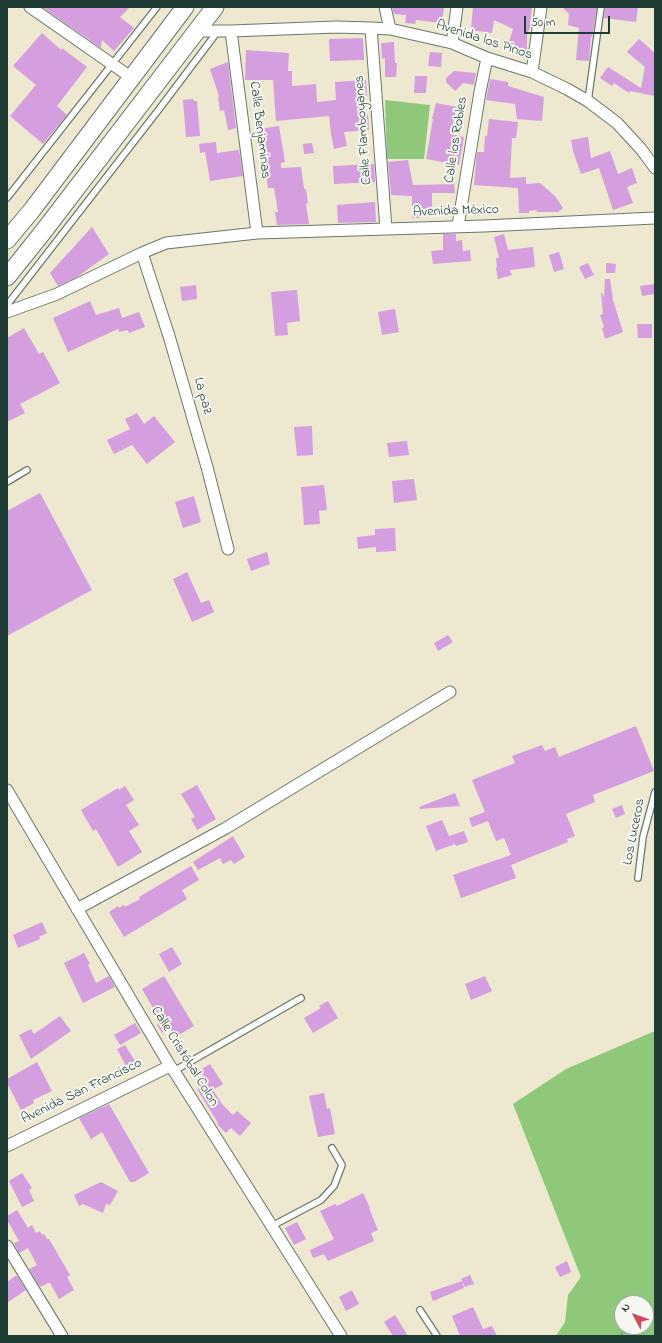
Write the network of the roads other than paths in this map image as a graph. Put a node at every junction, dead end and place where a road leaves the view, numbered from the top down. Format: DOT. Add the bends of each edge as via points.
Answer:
graph roads {
  1 [pos="30,7"];
  2 [pos="157,7"];
  3 [pos="185,7"];
  4 [pos="215,7"];
  5 [pos="385,7"];
  6 [pos="457,7"];
  7 [pos="542,7"];
  8 [pos="601,7"];
  9 [pos="371,28"];
  10 [pos="390,29"];
  11 [pos="197,31"];
  12 [pos="218,31"];
  13 [pos="231,31"];
  14 [pos="452,43"];
  15 [pos="487,58"];
  16 [pos="113,65"];
  17 [pos="532,72"];
  18 [pos="132,78"];
  19 [pos="588,101"];
  20 [pos="655,168"];
  21 [pos="7,198"];
  22 [pos="655,218"];
  23 [pos="458,226"];
  24 [pos="386,229"];
  25 [pos="257,233"];
  26 [pos="7,240"];
  27 [pos="142,253"];
  28 [pos="7,277"];
  29 [pos="7,305"];
  30 [pos="7,312"];
  31 [pos="27,470"];
  32 [pos="7,482"];
  33 [pos="228,549"];
  34 [pos="450,692"];
  35 [pos="7,790"];
  36 [pos="655,792"];
  37 [pos="638,878"];
  38 [pos="77,909"];
  39 [pos="301,998"];
  40 [pos="172,1068"];
  41 [pos="7,1146"];
  42 [pos="332,1148"];
  43 [pos="272,1226"];
  44 [pos="7,1246"];
  45 [pos="420,1310"];
  46 [pos="62,1336"];
  47 [pos="341,1336"];
  48 [pos="437,1336"];
  1 -- 16 [label="street"];
  2 -- 16 [label="lane"];
  3 -- 18 [label="main road"];
  4 -- 11 [label="main road"];
  5 -- 10 [label="street"];
  6 -- 14 [label="street"];
  7 -- 17 [label="street"];
  8 -- 19 [label="lane"];
  9 -- 10 [label="street, Avenida los Pinos"];
  9 -- 13 [label="street, Avenida los Pinos"];
  9 -- 24 [label="street, Calle Flamboyanes"];
  10 -- 14 [label="street, Avenida los Pinos"];
  11 -- 12 [label="street, Avenida los Pinos"];
  11 -- 28 [label="main road"];
  12 -- 13 [label="street, Avenida los Pinos"];
  12 -- 29 [label="lane"];
  13 -- 25 [label="street, Calle Benjaminas"];
  14 -- 15 [label="street, Avenida los Pinos"];
  15 -- 17 [label="street, Avenida los Pinos"];
  15 -- 23 [label="street, Calle los Robles"];
  16 -- 18 [label="street"];
  16 -- 21 [label="lane"];
  17 -- 19 [label="street, Avenida los Pinos"];
  18 -- 26 [label="main road"];
  19 -- 20 [label="street, Avenida los Pinos" via="617,123 642,149"];
  22 -- 23 [label="street, Avenida México"];
  23 -- 24 [label="street, Avenida México"];
  24 -- 25 [label="street, Avenida México"];
  25 -- 27 [label="street, Avenida México" via="166,243"];
  27 -- 30 [label="street, Avenida México" via="57,294"];
  27 -- 33 [label="street, La paz" via="169,336"];
  31 -- 32 [label="lane"];
  34 -- 38 [label="street" via="226,828"];
  35 -- 38 [label="street, Calle Cristóbal Colon"];
  36 -- 37 [label="lane, Los Luceros" via="643,837"];
  38 -- 40 [label="street, Calle Cristóbal Colon"];
  39 -- 40 [label="lane"];
  40 -- 41 [label="street, Avenida San Francisco"];
  40 -- 43 [label="street, Calle Cristóbal Colon"];
  42 -- 43 [label="lane" via="342,1166 334,1186 321,1200"];
  43 -- 47 [label="street, Calle Cristóbal Colon"];
  44 -- 46 [label="street"];
  45 -- 48 [label="lane"];
}
